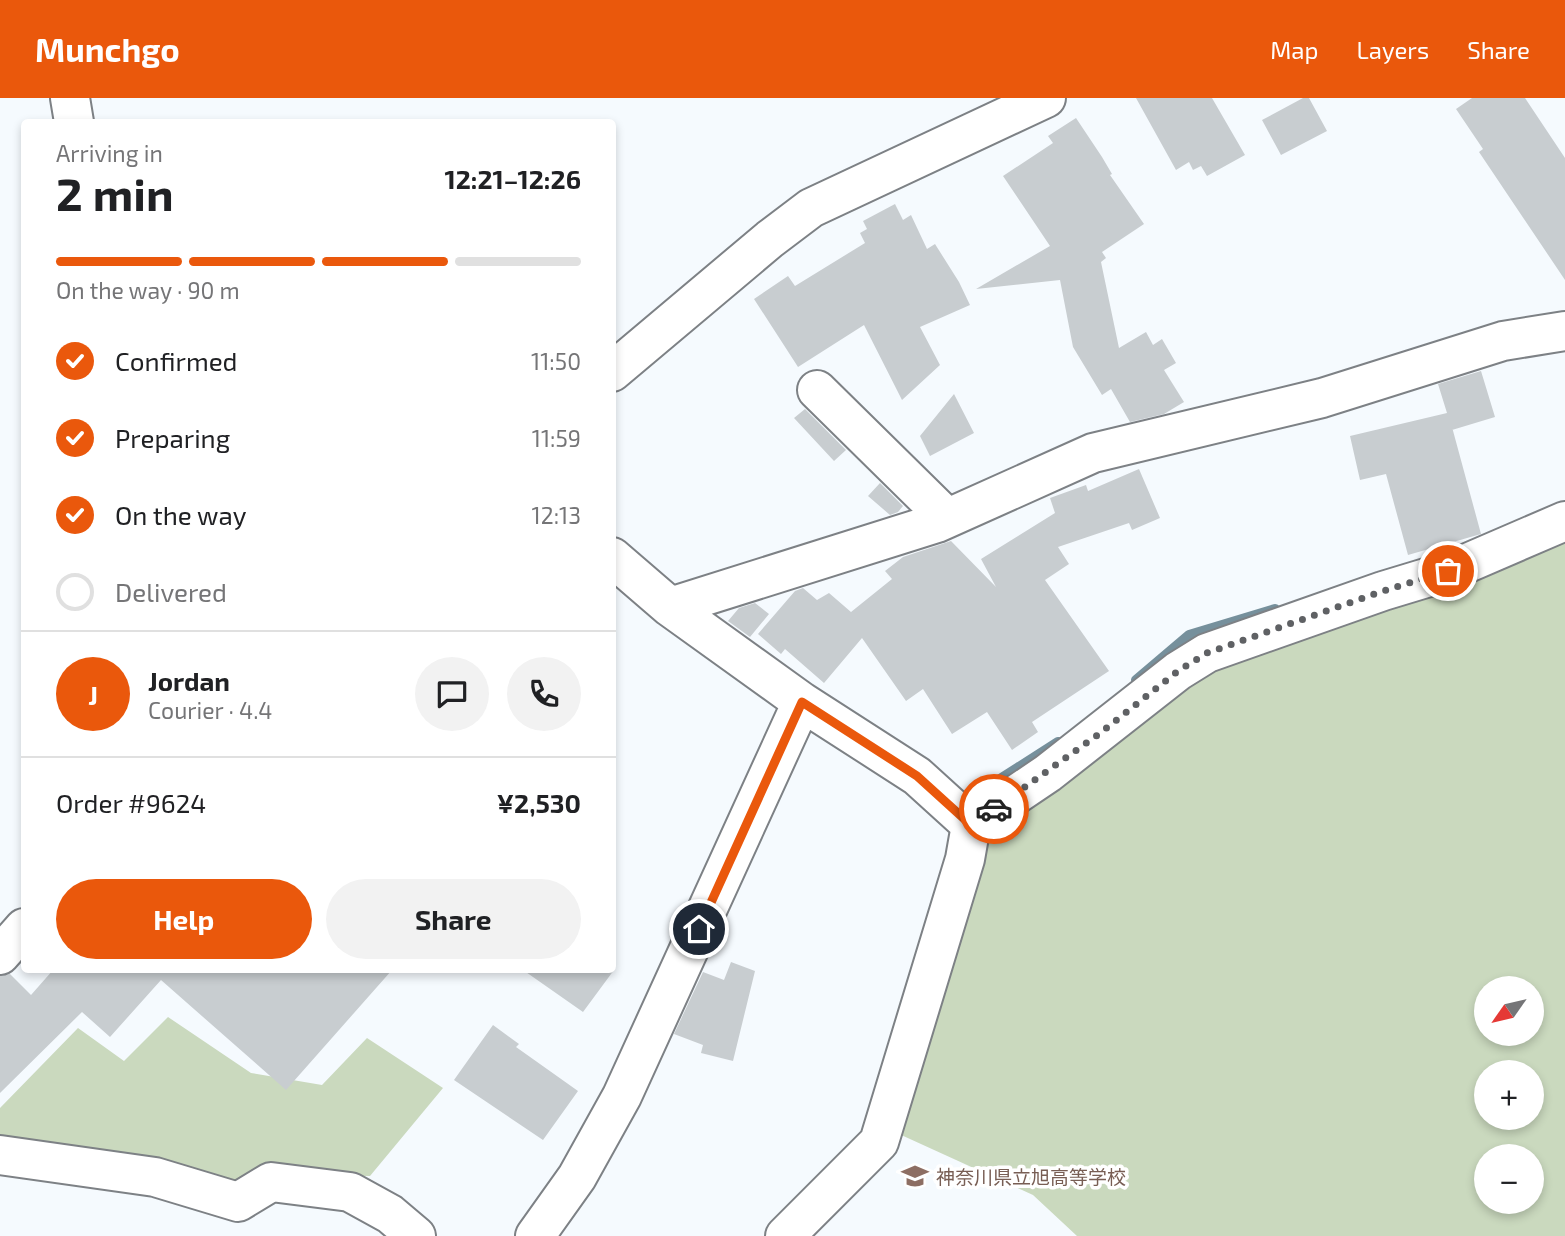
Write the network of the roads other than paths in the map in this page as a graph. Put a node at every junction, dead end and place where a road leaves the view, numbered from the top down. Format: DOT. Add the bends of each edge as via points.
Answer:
graph roads {
  1 [pos="70,98"];
  2 [pos="1046,98"];
  3 [pos="74,119"];
  4 [pos="1565,331"];
  5 [pos="616,369"];
  6 [pos="817,390"];
  7 [pos="947,518"];
  8 [pos="1565,522"];
  9 [pos="616,560"];
  10 [pos="670,607"];
  11 [pos="802,702"];
  12 [pos="971,825"];
  13 [pos="21,931"];
  14 [pos="0,955"];
  15 [pos="0,1155"];
  16 [pos="416,1236"];
  17 [pos="535,1236"];
  18 [pos="785,1236"];
  1 -- 3 [label="street"];
  2 -- 5 [label="street" via="811,208"];
  4 -- 7 [label="street" via="1503,341 1322,398 1093,453"];
  6 -- 7 [label="street"];
  7 -- 10 [label="street"];
  8 -- 12 [label="street" via="1448,571 1207,653"];
  9 -- 10 [label="street"];
  10 -- 11 [label="street"];
  11 -- 12 [label="street" via="917,776"];
  11 -- 17 [label="street" via="622,1096 577,1177"];
  12 -- 18 [label="street" via="965,859 879,1142"];
  13 -- 14 [label="street"];
  15 -- 16 [label="street" via="155,1177 239,1202 271,1182 350,1192 390,1214"];
}
